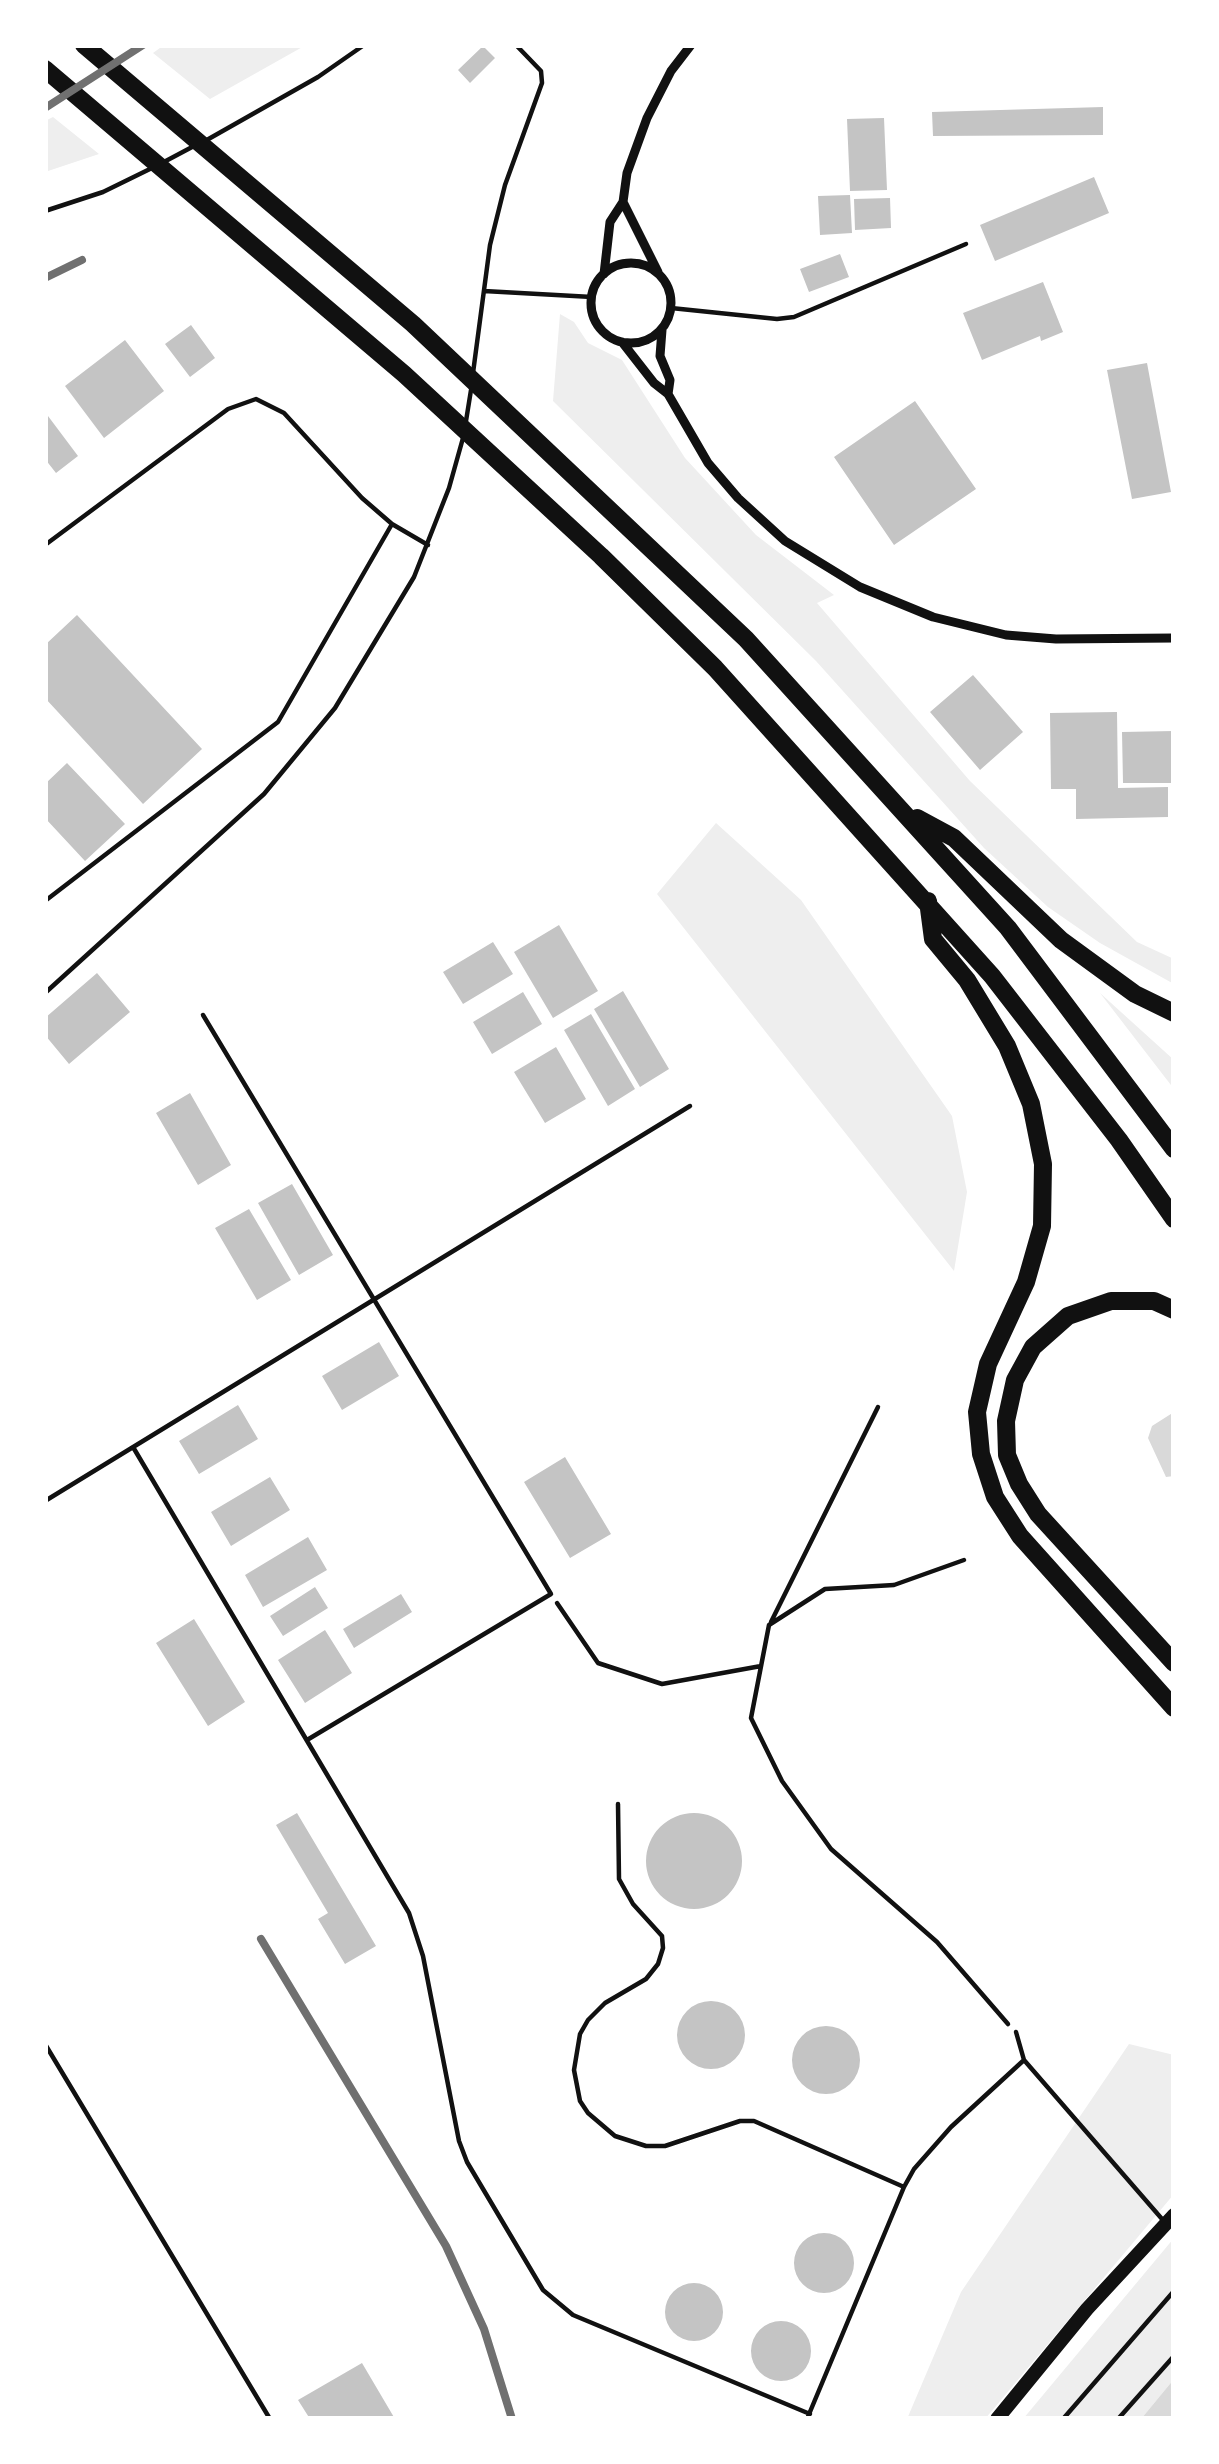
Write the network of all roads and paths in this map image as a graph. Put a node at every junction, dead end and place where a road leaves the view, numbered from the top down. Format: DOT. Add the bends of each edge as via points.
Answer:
graph roads {
  1 [pos="84,45"];
  2 [pos="364,45"];
  3 [pos="516,45"];
  4 [pos="691,45"];
  5 [pos="45,69"];
  6 [pos="623,202"];
  7 [pos="45,211"];
  8 [pos="966,244"];
  9 [pos="604,274"];
  10 [pos="659,275"];
  11 [pos="484,291"];
  12 [pos="592,297"];
  13 [pos="671,308"];
  14 [pos="662,329"];
  15 [pos="622,342"];
  16 [pos="668,394"];
  17 [pos="392,524"];
  18 [pos="428,544"];
  19 [pos="45,545"];
  20 [pos="1174,638"];
  21 [pos="901,809"];
  22 [pos="45,902"];
  23 [pos="928,902"];
  24 [pos="45,993"];
  25 [pos="1174,1012"];
  26 [pos="203,1015"];
  27 [pos="690,1106"];
  28 [pos="1174,1149"];
  29 [pos="1174,1219"];
  30 [pos="374,1299"];
  31 [pos="1174,1310"];
  32 [pos="878,1406"];
  33 [pos="133,1447"];
  34 [pos="45,1501"];
  35 [pos="964,1560"];
  36 [pos="551,1594"];
  37 [pos="769,1625"];
  38 [pos="1174,1663"];
  39 [pos="761,1666"];
  40 [pos="1174,1708"];
  41 [pos="308,1740"];
  42 [pos="619,1804"];
  43 [pos="1016,2032"];
  44 [pos="45,2044"];
  45 [pos="1024,2060"];
  46 [pos="904,2186"];
  47 [pos="1170,2219"];
  48 [pos="1174,2291"];
  49 [pos="1174,2356"];
  50 [pos="808,2416"];
  51 [pos="270,2419"];
  52 [pos="997,2419"];
  53 [pos="1063,2419"];
  54 [pos="1118,2419"];
  1 -- 21 [label="highway" via="413,324 612,510 746,639"];
  2 -- 7 [label="lane" via="238,125 104,192"];
  3 -- 11 [label="lane" via="542,83 505,185"];
  4 -- 6 [label="street" via="647,118"];
  5 -- 23 [label="highway" via="404,374 601,556"];
  6 -- 9 [label="street" via="610,222"];
  6 -- 10 [label="street"];
  8 -- 13 [label="lane" via="794,317"];
  9 -- 10 [label="street" via="639,264"];
  9 -- 12 [label="street"];
  10 -- 13 [label="street"];
  11 -- 12 [label="lane"];
  11 -- 18 [label="lane" via="464,434"];
  12 -- 15 [label="street" via="598,326"];
  13 -- 14 [label="street"];
  14 -- 15 [label="street" via="643,342"];
  14 -- 16 [label="street"];
  15 -- 16 [label="street"];
  16 -- 20 [label="street" via="737,498 785,541 860,587 1006,635"];
  17 -- 18 [label="lane"];
  17 -- 19 [label="lane" via="284,413 256,399 228,409"];
  17 -- 22 [label="lane" via="278,722"];
  18 -- 24 [label="lane" via="369,655 298,756"];
  21 -- 25 [label="highway" via="954,838 1061,940"];
  21 -- 28 [label="highway" via="1008,928"];
  23 -- 29 [label="highway" via="1120,1139"];
  23 -- 40 [label="highway" via="933,939 1007,1046 1031,1104 1043,1164 1042,1226 977,1412 981,1454 1020,1536"];
  26 -- 30 [label="lane"];
  27 -- 30 [label="lane"];
  30 -- 33 [label="lane"];
  30 -- 36 [label="lane"];
  31 -- 38 [label="highway" via="1154,1301 1111,1301 1068,1316 1034,1347 1015,1380 1006,1421 1007,1455 1038,1514"];
  32 -- 37 [label="path"];
  33 -- 34 [label="lane"];
  33 -- 41 [label="lane"];
  35 -- 37 [label="path" via="894,1585 825,1589"];
  36 -- 39 [label="path" via="598,1663 662,1684"];
  36 -- 41 [label="lane"];
  37 -- 39 [label="path"];
  39 -- 43 [label="path" via="751,1718 782,1781 831,1849 937,1942"];
  41 -- 50 [label="lane" via="409,1913 459,2141 543,2290 572,2315"];
  42 -- 46 [label="lane" via="620,1879 663,1948 646,1979 605,2003 580,2034 575,2086 588,2113 616,2136 646,2146 754,2121"];
  43 -- 45 [label="lane"];
  44 -- 51 [label="lane"];
  45 -- 46 [label="lane" via="951,2127"];
  45 -- 47 [label="lane"];
  46 -- 50 [label="lane"];
  47 -- 52 [label="main road"];
  48 -- 53 [label="path"];
  49 -- 54 [label="path"];
}
